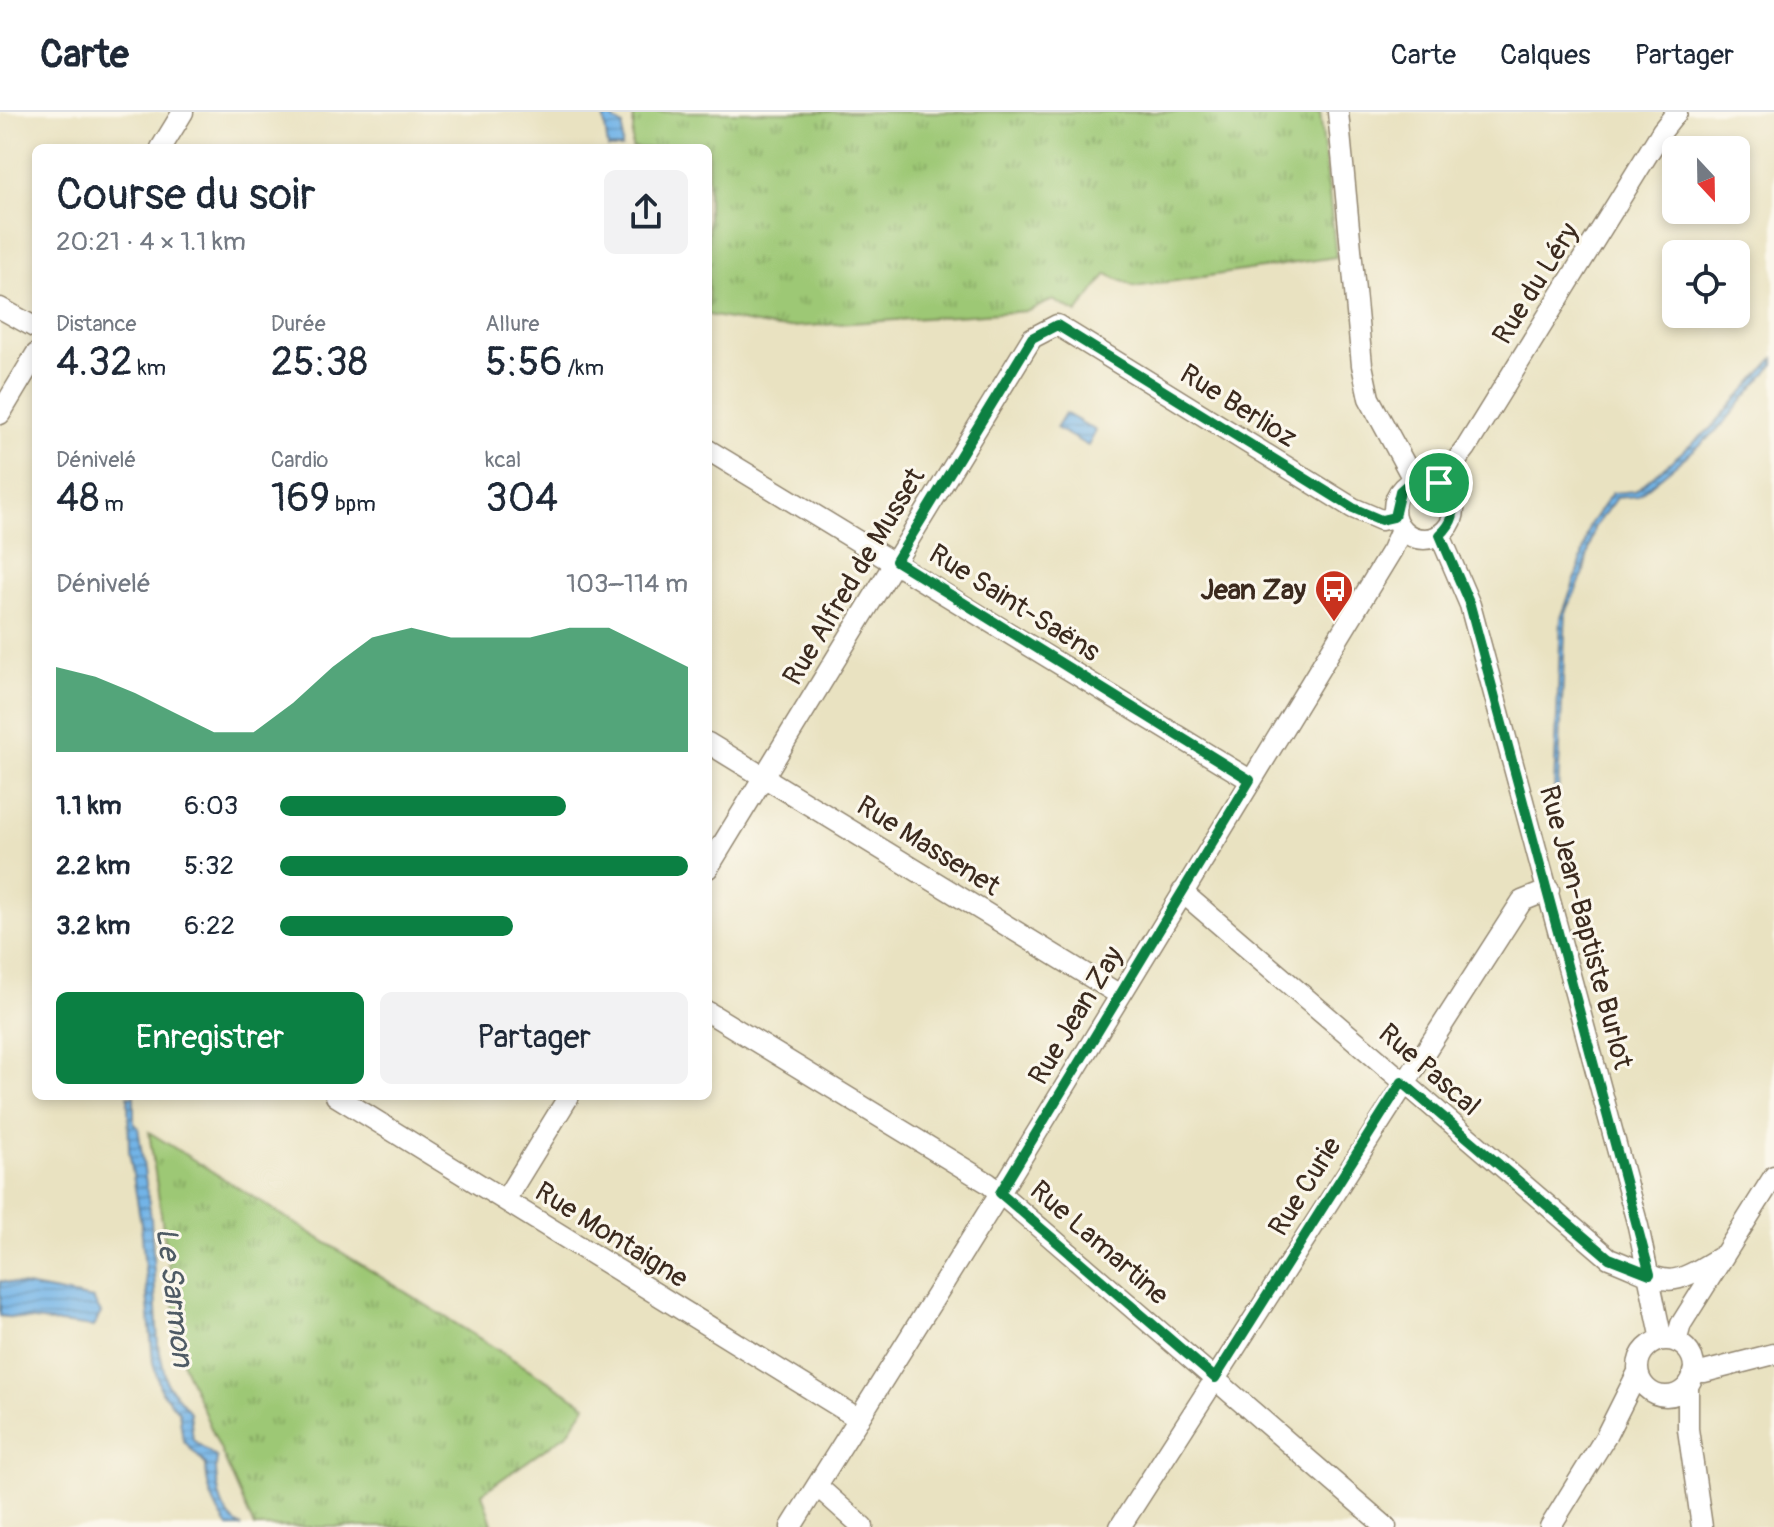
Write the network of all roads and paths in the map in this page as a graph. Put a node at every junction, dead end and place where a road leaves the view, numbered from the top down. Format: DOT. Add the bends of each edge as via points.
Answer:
graph roads {
  1 [pos="183,112"];
  2 [pos="1338,112"];
  3 [pos="1677,112"];
  4 [pos="163,144"];
  5 [pos="0,308"];
  6 [pos="1057,325"];
  7 [pos="32,326"];
  8 [pos="32,361"];
  9 [pos="0,414"];
  10 [pos="712,452"];
  11 [pos="1414,481"];
  12 [pos="1439,483"];
  13 [pos="1398,523"];
  14 [pos="1440,535"];
  15 [pos="896,561"];
  16 [pos="712,745"];
  17 [pos="764,777"];
  18 [pos="1250,780"];
  19 [pos="712,862"];
  20 [pos="1549,890"];
  21 [pos="1182,892"];
  22 [pos="1120,995"];
  23 [pos="712,1014"];
  24 [pos="1402,1082"];
  25 [pos="342,1100"];
  26 [pos="567,1100"];
  27 [pos="1774,1176"];
  28 [pos="1000,1193"];
  29 [pos="505,1200"];
  30 [pos="1725,1254"];
  31 [pos="1650,1274"];
  32 [pos="1669,1341"];
  33 [pos="1774,1354"];
  34 [pos="1638,1372"];
  35 [pos="1215,1378"];
  36 [pos="1691,1379"];
  37 [pos="1658,1395"];
  38 [pos="859,1419"];
  39 [pos="1688,1429"];
  40 [pos="1605,1438"];
  41 [pos="817,1486"];
  42 [pos="791,1527"];
  43 [pos="863,1527"];
  44 [pos="1120,1527"];
  45 [pos="1386,1527"];
  46 [pos="1550,1527"];
  47 [pos="1702,1527"];
  1 -- 4 [label="street"];
  2 -- 11 [label="street" via="1362,365 1369,398"];
  3 -- 12 [label="street, Rue du Léry"];
  5 -- 7 [label="street"];
  6 -- 13 [label="street, Rue Berlioz" via="1353,508"];
  6 -- 15 [label="street, Rue Alfred de Musset" via="1032,338"];
  8 -- 9 [label="street"];
  10 -- 15 [label="street, Rue Saint-Saëns"];
  11 -- 12 [label="street"];
  11 -- 13 [label="street" via="1400,491"];
  12 -- 14 [label="street" via="1450,494 1454,512"];
  13 -- 14 [label="street" via="1415,538"];
  13 -- 18 [label="street, Rue Jean Zay" via="1392,550"];
  14 -- 20 [label="street, Rue Jean-Baptiste Burlot" via="1470,605"];
  15 -- 17 [label="street, Rue Alfred de Musset"];
  15 -- 18 [label="street, Rue Saint-Saëns"];
  16 -- 17 [label="street, Rue Massenet"];
  17 -- 19 [label="street, Rue Alfred de Musset"];
  17 -- 22 [label="street, Rue Massenet"];
  18 -- 21 [label="street, Rue Jean Zay"];
  20 -- 24 [label="street, Rue Curie" via="1522,901"];
  20 -- 31 [label="street, Rue Jean-Baptiste Burlot"];
  21 -- 22 [label="street, Rue Jean Zay"];
  21 -- 24 [label="street, Rue Pascal"];
  22 -- 28 [label="street, Rue Jean Zay"];
  23 -- 28 [label="street, Rue Lamartine"];
  24 -- 31 [label="street, Rue Pascal" via="1609,1258"];
  24 -- 35 [label="street, Rue Curie"];
  25 -- 29 [label="street, Rue Montaigne"];
  26 -- 29 [label="street"];
  27 -- 30 [label="street"];
  28 -- 35 [label="street, Rue Lamartine"];
  28 -- 38 [label="street, Rue Jean Zay"];
  29 -- 38 [label="street, Rue Montaigne"];
  30 -- 31 [label="street, Rue Pascal" via="1685,1278 1665,1283"];
  30 -- 32 [label="street"];
  31 -- 32 [label="street, Rue Jean-Baptiste Burlot"];
  32 -- 34 [label="street" via="1643,1351"];
  32 -- 36 [label="street" via="1692,1358"];
  33 -- 36 [label="street"];
  34 -- 37 [label="street" via="1643,1385"];
  34 -- 40 [label="street"];
  35 -- 44 [label="street, Rue Curie"];
  35 -- 45 [label="street, Rue Lamartine"];
  36 -- 37 [label="street" via="1676,1394"];
  36 -- 39 [label="street"];
  37 -- 39 [label="street"];
  37 -- 40 [label="street" via="1645,1398"];
  38 -- 41 [label="street, Rue Jean Zay"];
  39 -- 47 [label="street"];
  40 -- 46 [label="street"];
  41 -- 42 [label="street, Rue Jean Zay"];
  41 -- 43 [label="street"];
}
